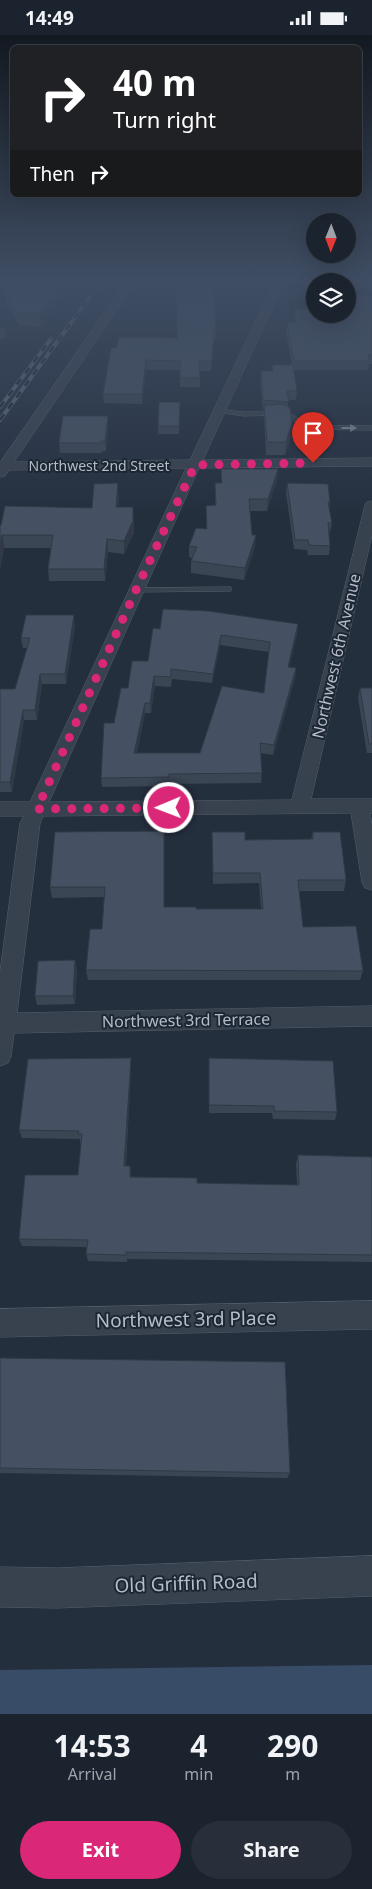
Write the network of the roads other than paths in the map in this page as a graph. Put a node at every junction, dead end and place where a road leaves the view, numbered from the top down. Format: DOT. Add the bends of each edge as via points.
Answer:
graph roads {
  1 [pos="77,360"];
  2 [pos="243,360"];
  3 [pos="219,411"];
  4 [pos="372,428"];
  5 [pos="372,462"];
  6 [pos="195,465"];
  7 [pos="2,469"];
  8 [pos="372,505"];
  9 [pos="228,589"];
  10 [pos="136,590"];
  11 [pos="300,806"];
  12 [pos="366,806"];
  13 [pos="0,809"];
  14 [pos="37,809"];
  15 [pos="372,882"];
  16 [pos="372,1016"];
  17 [pos="2,1023"];
  18 [pos="0,1056"];
  19 [pos="372,1315"];
  20 [pos="0,1323"];
  21 [pos="372,1576"];
  22 [pos="0,1587"];
  1 -- 7 [label="street"];
  2 -- 3 [label="street"];
  3 -- 4 [label="lane, one-way" via="283,413 298,421 301,427"];
  3 -- 6 [label="street"];
  5 -- 6 [label="street, Northwest 2nd Street"];
  6 -- 7 [label="street, Northwest 2nd Street"];
  6 -- 10 [label="street"];
  8 -- 11 [label="street, Northwest 6th Avenue"];
  9 -- 10 [label="lane"];
  10 -- 14 [label="street"];
  11 -- 12 [label="street"];
  11 -- 14 [label="street"];
  12 -- 15 [label="street"];
  13 -- 14 [label="street"];
  14 -- 17 [label="street" via="28,835"];
  16 -- 17 [label="street, Northwest 3rd Terrace"];
  17 -- 18 [label="street"];
  19 -- 20 [label="street, Northwest 3rd Place"];
  21 -- 22 [label="street, Old Griffin Road" via="57,1588"];
}
